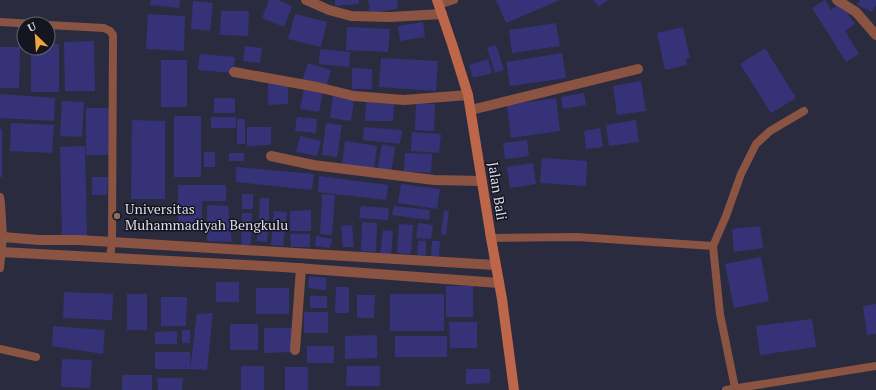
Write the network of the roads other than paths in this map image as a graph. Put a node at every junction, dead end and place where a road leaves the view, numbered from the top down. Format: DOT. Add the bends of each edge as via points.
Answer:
graph roads {
  1 [pos="306,0"];
  2 [pos="454,0"];
  3 [pos="845,2"];
  4 [pos="439,6"];
  5 [pos="0,22"];
  6 [pos="16,23"];
  7 [pos="56,25"];
  8 [pos="876,35"];
  9 [pos="638,69"];
  10 [pos="234,72"];
  11 [pos="468,95"];
  12 [pos="470,110"];
  13 [pos="804,111"];
  14 [pos="271,156"];
  15 [pos="482,181"];
  16 [pos="0,197"];
  17 [pos="3,237"];
  18 [pos="490,238"];
  19 [pos="112,242"];
  20 [pos="712,246"];
  21 [pos="1,252"];
  22 [pos="110,258"];
  23 [pos="495,265"];
  24 [pos="0,268"];
  25 [pos="301,268"];
  26 [pos="499,283"];
  27 [pos="0,349"];
  28 [pos="295,350"];
  29 [pos="36,357"];
  30 [pos="876,366"];
  31 [pos="735,388"];
  32 [pos="514,390"];
  33 [pos="726,390"];
  1 -- 4 [label="street" via="350,16 390,17"];
  2 -- 4 [label="lane"];
  3 -- 8 [label="street"];
  4 -- 11 [label="street, Jalan Bali"];
  5 -- 6 [label="lane"];
  7 -- 19 [label="lane" via="104,28 113,35"];
  9 -- 12 [label="street"];
  10 -- 11 [label="street" via="354,96 404,100"];
  11 -- 12 [label="street, Jalan Bali"];
  12 -- 15 [label="street, Jalan Bali"];
  13 -- 20 [label="lane" via="770,131 756,144"];
  14 -- 15 [label="street" via="312,165 434,180"];
  15 -- 18 [label="street, Jalan Bali"];
  16 -- 17 [label="lane"];
  17 -- 19 [label="street"];
  17 -- 21 [label="lane"];
  18 -- 20 [label="lane" via="578,237"];
  18 -- 23 [label="street, Jalan Bali"];
  19 -- 22 [label="lane"];
  19 -- 23 [label="street"];
  20 -- 31 [label="lane" via="720,314"];
  21 -- 22 [label="street"];
  21 -- 24 [label="lane"];
  22 -- 25 [label="street"];
  23 -- 26 [label="street, Jalan Bali"];
  25 -- 26 [label="street"];
  25 -- 28 [label="street"];
  26 -- 32 [label="street, Jalan Bali"];
  27 -- 29 [label="lane"];
  30 -- 31 [label="lane"];
  31 -- 33 [label="lane"];
}
